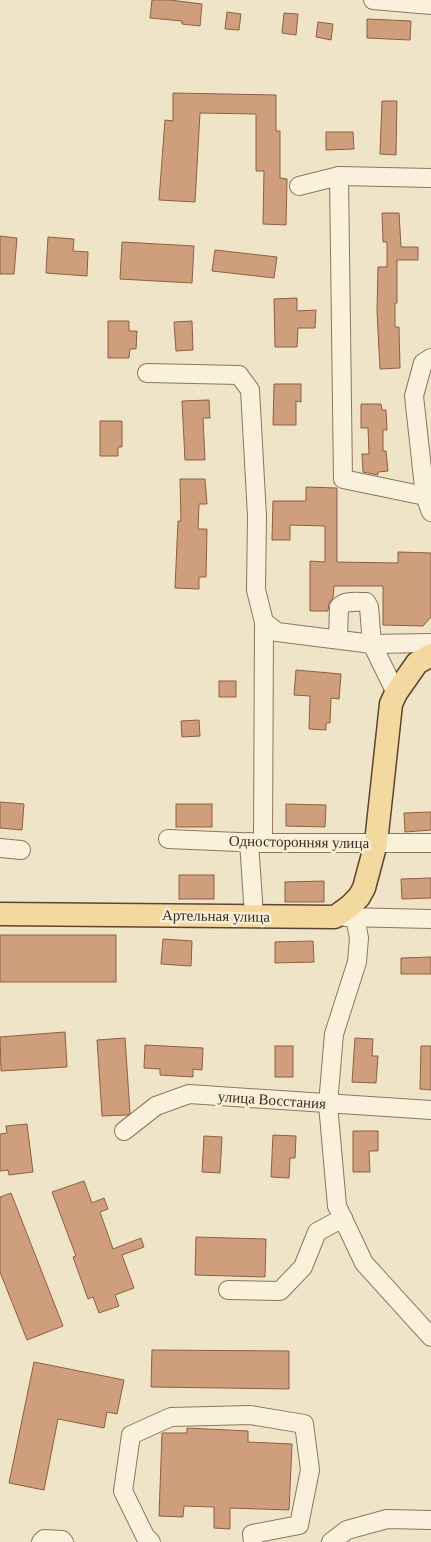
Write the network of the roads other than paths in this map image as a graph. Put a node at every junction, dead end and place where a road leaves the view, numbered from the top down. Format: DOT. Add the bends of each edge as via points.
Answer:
graph roads {
  1 [pos="373,0"];
  2 [pos="431,5"];
  3 [pos="339,176"];
  4 [pos="431,178"];
  5 [pos="299,186"];
  6 [pos="431,358"];
  7 [pos="147,373"];
  8 [pos="429,507"];
  9 [pos="264,622"];
  10 [pos="338,639"];
  11 [pos="431,643"];
  12 [pos="372,644"];
  13 [pos="431,655"];
  14 [pos="396,692"];
  15 [pos="168,839"];
  16 [pos="256,842"];
  17 [pos="376,843"];
  18 [pos="431,843"];
  19 [pos="0,848"];
  20 [pos="21,850"];
  21 [pos="0,914"];
  22 [pos="254,916"];
  23 [pos="345,917"];
  24 [pos="431,919"];
  25 [pos="328,1104"];
  26 [pos="431,1110"];
  27 [pos="124,1131"];
  28 [pos="343,1218"];
  29 [pos="228,1290"];
  30 [pos="431,1337"];
  31 [pos="431,1520"];
  32 [pos="41,1542"];
  33 [pos="64,1542"];
  34 [pos="151,1542"];
  35 [pos="253,1542"];
  36 [pos="331,1542"];
  1 -- 2 [label="street"];
  3 -- 4 [label="street"];
  3 -- 5 [label="street"];
  3 -- 8 [label="street" via="343,479"];
  6 -- 8 [label="street" via="423,363 414,396"];
  7 -- 9 [label="street" via="239,375 250,390 257,516 256,590"];
  9 -- 10 [label="street" via="277,632"];
  9 -- 16 [label="street"];
  10 -- 12 [label="street"];
  10 -- 12 [label="street" via="339,607 348,602 366,602 370,607"];
  11 -- 12 [label="street"];
  12 -- 14 [label="street"];
  13 -- 14 [label="main road" via="417,663"];
  14 -- 17 [label="main road" via="391,704"];
  15 -- 16 [label="street, Односторонняя улица"];
  16 -- 17 [label="street, Односторонняя улица"];
  16 -- 22 [label="street"];
  17 -- 18 [label="street, Односторонняя улица"];
  17 -- 23 [label="main road" via="364,888"];
  19 -- 20 [label="street"];
  21 -- 22 [label="main road, Артельная улица"];
  22 -- 23 [label="main road, Артельная улица"];
  23 -- 24 [label="street, Артельная улица"];
  23 -- 25 [label="street" via="359,938 357,962 334,1034"];
  25 -- 26 [label="street, улица Восстания"];
  25 -- 27 [label="street, улица Восстания" via="189,1094 156,1106"];
  25 -- 28 [label="street" via="337,1206"];
  28 -- 29 [label="street" via="317,1232 303,1267 280,1291"];
  28 -- 30 [label="street" via="364,1262"];
  31 -- 36 [label="street" via="387,1519 347,1530"];
  32 -- 33 [label="street" via="44,1539"];
  34 -- 35 [label="street" via="122,1491 131,1435 171,1417 250,1415 304,1424 310,1470 299,1525 252,1534"];
}
